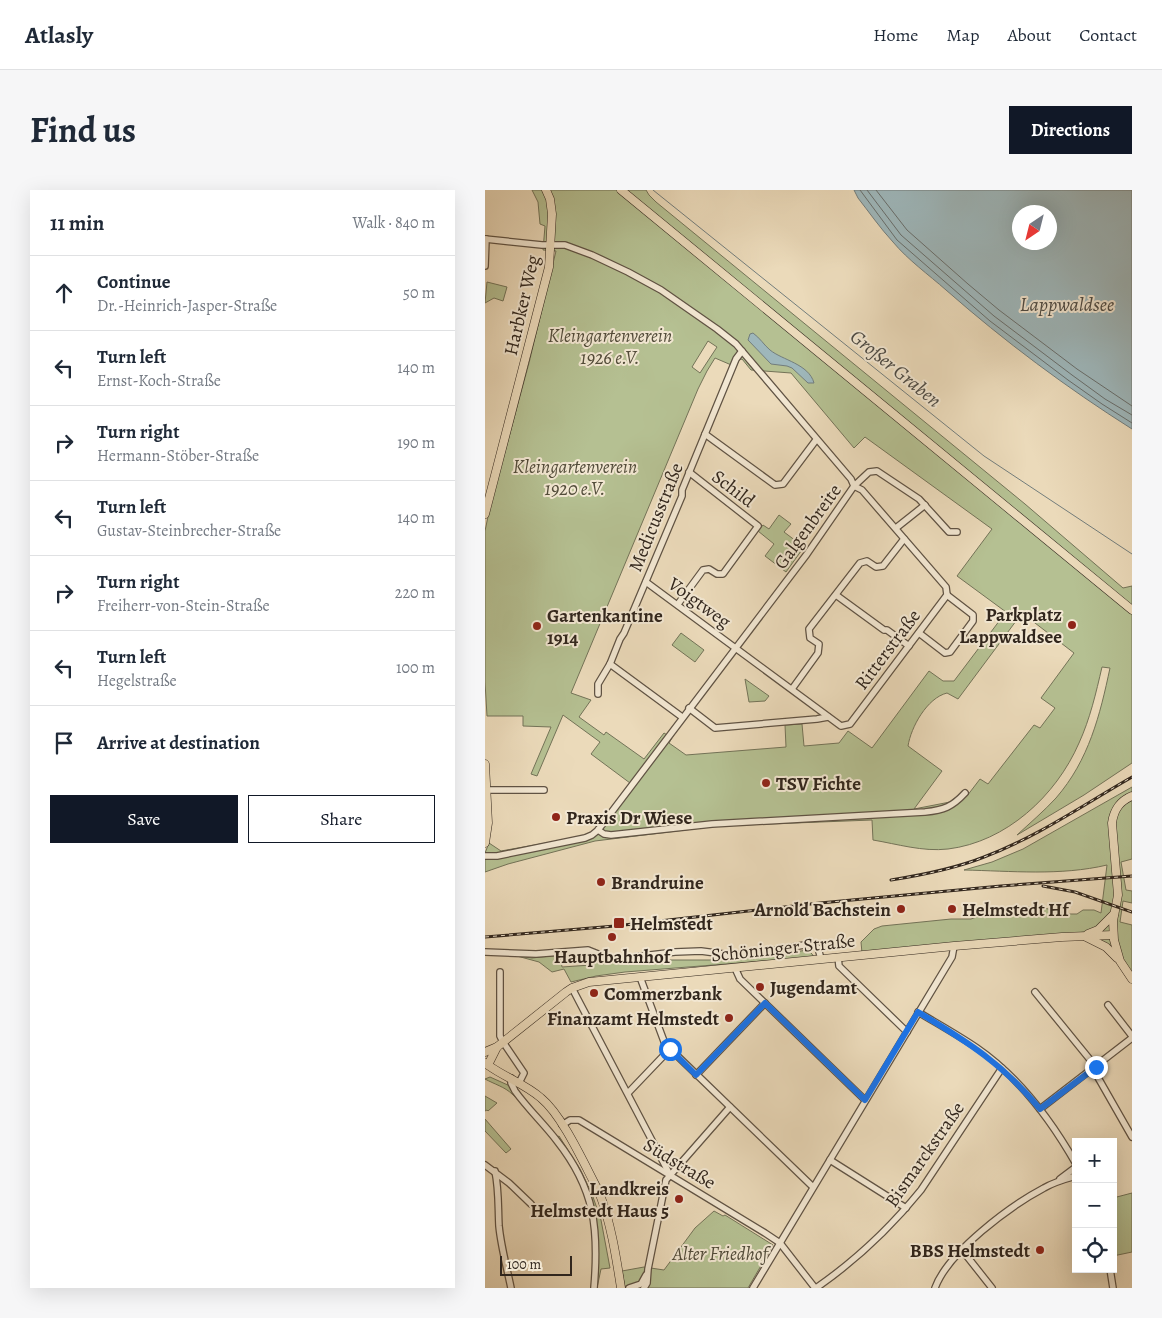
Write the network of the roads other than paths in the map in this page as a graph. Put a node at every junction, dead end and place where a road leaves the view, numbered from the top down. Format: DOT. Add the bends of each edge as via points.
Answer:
graph roads {
  1 [pos="546,190"];
  2 [pos="621,190"];
  3 [pos="486,239"];
  4 [pos="551,244"];
  5 [pos="485,266"];
  6 [pos="742,351"];
  7 [pos="705,434"];
  8 [pos="817,440"];
  9 [pos="689,472"];
  10 [pos="854,486"];
  11 [pos="486,503"];
  12 [pos="925,505"];
  13 [pos="485,514"];
  14 [pos="895,528"];
  15 [pos="957,532"];
  16 [pos="904,539"];
  17 [pos="646,582"];
  18 [pos="836,595"];
  19 [pos="947,595"];
  20 [pos="678,604"];
  21 [pos="1132,610"];
  22 [pos="919,633"];
  23 [pos="909,646"];
  24 [pos="735,647"];
  25 [pos="610,664"];
  26 [pos="792,690"];
  27 [pos="598,694"];
  28 [pos="689,708"];
  29 [pos="682,717"];
  30 [pos="828,717"];
  31 [pos="485,764"];
  32 [pos="487,790"];
  33 [pos="544,790"];
  34 [pos="965,793"];
  35 [pos="1132,796"];
  36 [pos="598,830"];
  37 [pos="485,843"];
  38 [pos="485,856"];
  39 [pos="1114,914"];
  40 [pos="1113,935"];
  41 [pos="1084,936"];
  42 [pos="954,946"];
  43 [pos="485,952"];
  44 [pos="838,958"];
  45 [pos="821,959"];
  46 [pos="1120,961"];
  47 [pos="735,968"];
  48 [pos="500,972"];
  49 [pos="640,977"];
  50 [pos="1132,979"];
  51 [pos="572,988"];
  52 [pos="1035,992"];
  53 [pos="765,1003"];
  54 [pos="1108,1006"];
  55 [pos="918,1012"];
  56 [pos="907,1032"];
  57 [pos="1132,1037"];
  58 [pos="500,1044"];
  59 [pos="670,1049"];
  60 [pos="485,1052"];
  61 [pos="486,1066"];
  62 [pos="1096,1067"];
  63 [pos="1002,1068"];
  64 [pos="696,1075"];
  65 [pos="515,1081"];
  66 [pos="627,1093"];
  67 [pos="865,1100"];
  68 [pos="730,1108"];
  69 [pos="1040,1109"];
  70 [pos="562,1125"];
  71 [pos="1132,1137"];
  72 [pos="830,1160"];
  73 [pos="1072,1160"];
  74 [pos="485,1165"];
  75 [pos="1072,1169"];
  76 [pos="495,1171"];
  77 [pos="670,1175"];
  78 [pos="1072,1177"];
  79 [pos="1057,1182"];
  80 [pos="813,1187"];
  81 [pos="531,1204"];
  82 [pos="907,1208"];
  83 [pos="780,1243"];
  84 [pos="962,1250"];
  85 [pos="1111,1273"];
  86 [pos="647,1274"];
  87 [pos="511,1288"];
  88 [pos="594,1288"];
  89 [pos="621,1288"];
  90 [pos="629,1288"];
  91 [pos="644,1288"];
  92 [pos="753,1288"];
  93 [pos="815,1288"];
  94 [pos="935,1288"];
  95 [pos="992,1288"];
  96 [pos="1113,1288"];
  1 -- 4 [label="main road, Harbker Weg" via="552,208"];
  2 -- 21 [label="main road"];
  3 -- 4 [label="street, Galgenbreite"];
  3 -- 5 [label="street"];
  4 -- 6 [label="street, Galgenbreite" via="576,248 647,282 717,328"];
  4 -- 11 [label="main road, Harbker Weg" via="546,280"];
  6 -- 7 [label="street, Medicusstraße"];
  6 -- 8 [label="street, Galgenbreite"];
  7 -- 8 [label="street" via="775,485 783,484"];
  7 -- 9 [label="street, Medicusstraße"];
  8 -- 10 [label="street, Galgenbreite"];
  9 -- 17 [label="street, Medicusstraße"];
  9 -- 20 [label="street, Schild" via="758,526 723,574 703,570"];
  10 -- 12 [label="street" via="874,470"];
  10 -- 14 [label="street" via="862,490"];
  10 -- 24 [label="street, Galgenbreite"];
  11 -- 13 [label="main road, Harbker Weg"];
  12 -- 14 [label="street"];
  12 -- 15 [label="street" via="949,532"];
  14 -- 16 [label="street"];
  16 -- 18 [label="street" via="883,566 876,567 867,561 860,563"];
  16 -- 19 [label="street" via="946,587"];
  17 -- 20 [label="street, Voigtweg"];
  17 -- 25 [label="street, Medicusstraße"];
  18 -- 23 [label="street"];
  18 -- 26 [label="street" via="809,629 810,638 819,644 819,653"];
  19 -- 22 [label="street, Ritterstraße"];
  19 -- 22 [label="street" via="973,615 973,621 950,652 945,653"];
  20 -- 24 [label="street, Voigtweg"];
  22 -- 23 [label="street, Ritterstraße"];
  23 -- 30 [label="street, Ritterstraße" via="850,724 841,726"];
  24 -- 26 [label="street, Ritterstraße"];
  24 -- 28 [label="street, Galgenbreite"];
  25 -- 27 [label="street, Medicusstraße" via="599,684"];
  25 -- 29 [label="street"];
  26 -- 30 [label="street, Ritterstraße"];
  28 -- 29 [label="street, Galgenbreite"];
  28 -- 30 [label="street" via="715,728"];
  29 -- 36 [label="street, Galgenbreite"];
  31 -- 32 [label="main road"];
  32 -- 33 [label="street"];
  32 -- 37 [label="main road"];
  34 -- 36 [label="street" via="948,807 925,812 712,824 611,835"];
  35 -- 39 [label="main road" via="1118,805 1113,816 1118,895"];
  36 -- 38 [label="street" via="585,838"];
  39 -- 40 [label="main road"];
  39 -- 41 [label="main road" via="1097,930"];
  40 -- 41 [label="main road, Schöninger Straße"];
  40 -- 46 [label="main road"];
  41 -- 42 [label="main road, Schöninger Straße"];
  41 -- 46 [label="main road" via="1106,948"];
  42 -- 44 [label="main road, Schöninger Straße"];
  42 -- 55 [label="street" via="952,957"];
  43 -- 45 [label="street" via="536,954 588,950 617,960 675,952 752,954 810,944 819,948"];
  44 -- 45 [label="main road, Schöninger Straße"];
  44 -- 56 [label="street" via="839,966"];
  45 -- 47 [label="main road, Schöninger Straße"];
  46 -- 50 [label="main road"];
  47 -- 49 [label="main road, Schöninger Straße"];
  47 -- 53 [label="street" via="740,979"];
  48 -- 58 [label="street"];
  49 -- 51 [label="main road, Schöninger Straße" via="589,982"];
  49 -- 59 [label="street" via="661,1036"];
  51 -- 58 [label="main road, Schöninger Straße"];
  51 -- 66 [label="street"];
  52 -- 62 [label="street"];
  53 -- 64 [label="street"];
  53 -- 67 [label="street"];
  54 -- 57 [label="street"];
  55 -- 56 [label="street"];
  55 -- 63 [label="street" via="977,1048"];
  56 -- 67 [label="street"];
  57 -- 62 [label="street"];
  58 -- 60 [label="main road"];
  58 -- 61 [label="main road, Schöninger Straße"];
  58 -- 65 [label="street" via="524,1073"];
  59 -- 64 [label="street"];
  59 -- 66 [label="street"];
  61 -- 65 [label="main road"];
  62 -- 69 [label="street"];
  62 -- 71 [label="street" via="1096,1074"];
  63 -- 69 [label="street"];
  63 -- 82 [label="street, Bismarckstraße"];
  64 -- 68 [label="street"];
  65 -- 70 [label="main road" via="545,1101"];
  65 -- 88 [label="street" via="511,1083 515,1091 565,1152 587,1189 594,1226"];
  66 -- 77 [label="street"];
  67 -- 72 [label="street"];
  68 -- 77 [label="street"];
  68 -- 80 [label="street"];
  69 -- 73 [label="street"];
  70 -- 77 [label="street, Südstraße" via="579,1120"];
  70 -- 89 [label="main road" via="599,1192"];
  72 -- 80 [label="street"];
  72 -- 82 [label="street"];
  74 -- 76 [label="street"];
  75 -- 79 [label="street"];
  76 -- 81 [label="street"];
  76 -- 87 [label="street" via="499,1225"];
  77 -- 83 [label="street, Südstraße"];
  77 -- 86 [label="street" via="666,1180"];
  78 -- 79 [label="street"];
  79 -- 84 [label="street" via="1006,1212"];
  80 -- 83 [label="street"];
  82 -- 93 [label="street, Bismarckstraße" via="865,1248"];
  83 -- 92 [label="street"];
  83 -- 93 [label="street, Südstraße"];
  84 -- 94 [label="street" via="941,1274"];
  84 -- 95 [label="street"];
  85 -- 96 [label="street"];
  86 -- 90 [label="street" via="641,1284"];
  86 -- 91 [label="street"];
}
